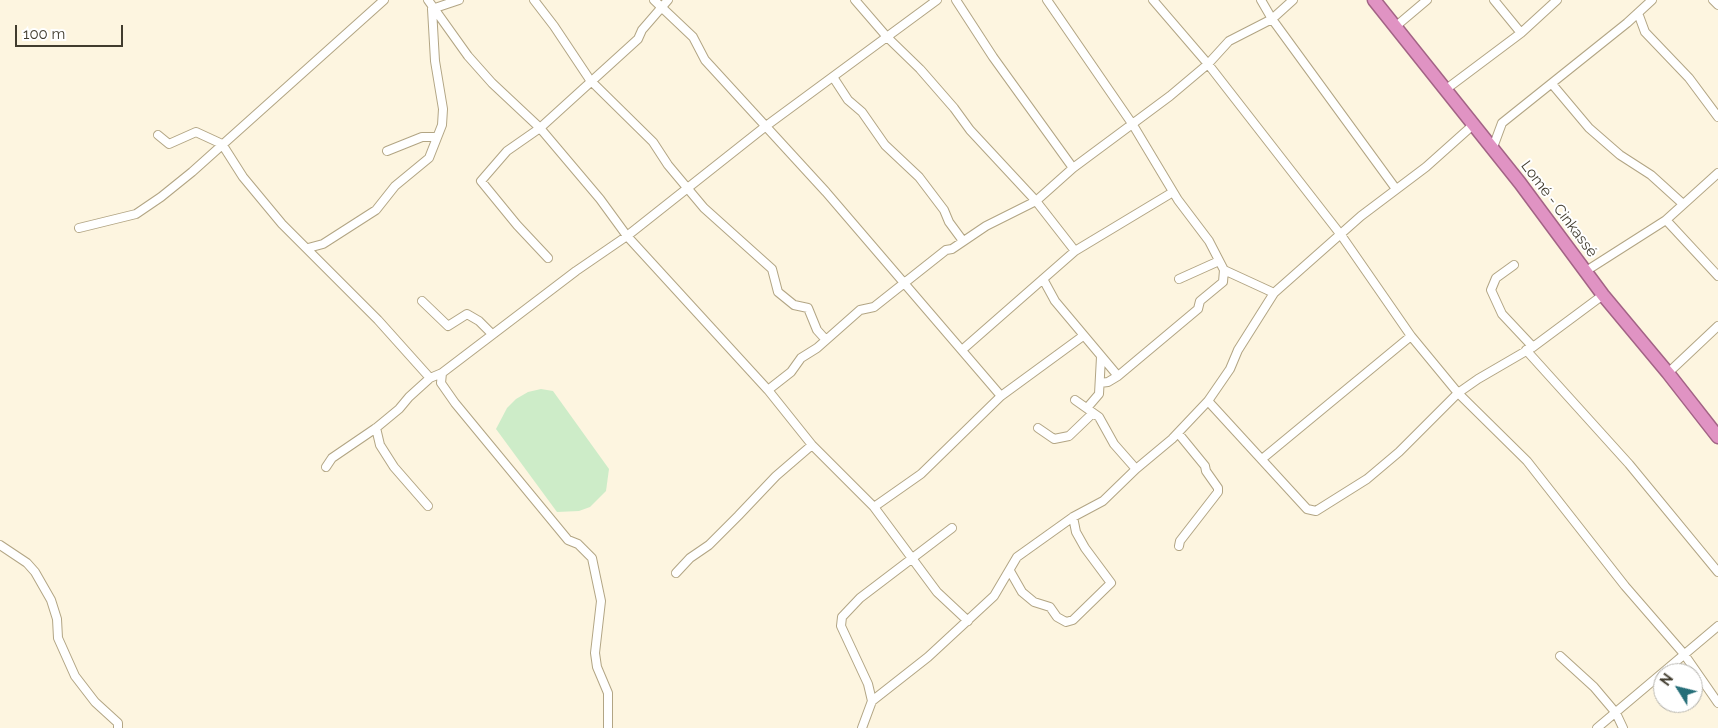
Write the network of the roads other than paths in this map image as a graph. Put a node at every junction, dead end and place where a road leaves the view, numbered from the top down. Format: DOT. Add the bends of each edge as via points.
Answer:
graph roads {
  1 [pos="384,0"];
  2 [pos="428,0"];
  3 [pos="459,0"];
  4 [pos="534,0"];
  5 [pos="654,0"];
  6 [pos="668,0"];
  7 [pos="855,0"];
  8 [pos="936,0"];
  9 [pos="956,0"];
  10 [pos="1047,0"];
  11 [pos="1153,0"];
  12 [pos="1261,0"];
  13 [pos="1292,0"];
  14 [pos="1374,0"];
  15 [pos="1427,0"];
  16 [pos="1494,0"];
  17 [pos="1557,0"];
  18 [pos="1652,0"];
  19 [pos="1713,0"];
  20 [pos="1718,5"];
  21 [pos="661,7"];
  22 [pos="432,9"];
  23 [pos="1638,13"];
  24 [pos="1272,19"];
  25 [pos="1395,27"];
  26 [pos="1521,33"];
  27 [pos="887,37"];
  28 [pos="1208,64"];
  29 [pos="833,76"];
  30 [pos="590,80"];
  31 [pos="1552,84"];
  32 [pos="1445,90"];
  33 [pos="1718,117"];
  34 [pos="1133,125"];
  35 [pos="766,126"];
  36 [pos="1473,126"];
  37 [pos="540,128"];
  38 [pos="158,136"];
  39 [pos="437,137"];
  40 [pos="222,144"];
  41 [pos="1492,150"];
  42 [pos="387,151"];
  43 [pos="1073,168"];
  44 [pos="1718,173"];
  45 [pos="688,188"];
  46 [pos="1396,189"];
  47 [pos="1173,192"];
  48 [pos="1036,201"];
  49 [pos="1683,204"];
  50 [pos="1666,220"];
  51 [pos="79,228"];
  52 [pos="1340,234"];
  53 [pos="627,236"];
  54 [pos="964,241"];
  55 [pos="308,248"];
  56 [pos="1075,251"];
  57 [pos="548,258"];
  58 [pos="1219,261"];
  59 [pos="1514,265"];
  60 [pos="1224,270"];
  61 [pos="1586,271"];
  62 [pos="1718,276"];
  63 [pos="1044,279"];
  64 [pos="1179,279"];
  65 [pos="905,282"];
  66 [pos="1274,293"];
  67 [pos="1603,295"];
  68 [pos="422,301"];
  69 [pos="1718,326"];
  70 [pos="492,334"];
  71 [pos="1083,336"];
  72 [pos="1411,336"];
  73 [pos="826,340"];
  74 [pos="1529,349"];
  75 [pos="962,350"];
  76 [pos="1100,357"];
  77 [pos="442,373"];
  78 [pos="1668,373"];
  79 [pos="1118,376"];
  80 [pos="430,378"];
  81 [pos="1100,383"];
  82 [pos="768,390"];
  83 [pos="1458,393"];
  84 [pos="1001,396"];
  85 [pos="1075,400"];
  86 [pos="1208,401"];
  87 [pos="1090,410"];
  88 [pos="376,428"];
  89 [pos="1038,428"];
  90 [pos="1178,433"];
  91 [pos="1718,437"];
  92 [pos="812,445"];
  93 [pos="1262,460"];
  94 [pos="326,467"];
  95 [pos="1136,469"];
  96 [pos="428,506"];
  97 [pos="874,507"];
  98 [pos="1073,517"];
  99 [pos="952,528"];
  100 [pos="0,545"];
  101 [pos="1179,546"];
  102 [pos="913,559"];
  103 [pos="1010,571"];
  104 [pos="1718,572"];
  105 [pos="676,573"];
  106 [pos="968,621"];
  107 [pos="1718,626"];
  108 [pos="1684,654"];
  109 [pos="1560,656"];
  110 [pos="872,701"];
  111 [pos="1718,703"];
  112 [pos="1616,713"];
  113 [pos="118,728"];
  114 [pos="608,728"];
  115 [pos="862,728"];
  116 [pos="1597,728"];
  117 [pos="1624,728"];
  1 -- 40 [label="street"];
  2 -- 22 [label="street"];
  3 -- 22 [label="street"];
  4 -- 30 [label="street"];
  5 -- 21 [label="street"];
  6 -- 21 [label="street"];
  7 -- 27 [label="street"];
  8 -- 27 [label="street"];
  9 -- 43 [label="street"];
  10 -- 34 [label="street"];
  11 -- 28 [label="street"];
  12 -- 24 [label="street"];
  13 -- 24 [label="street"];
  14 -- 25 [label="highway, Lomé - Cinkassé"];
  15 -- 25 [label="street"];
  16 -- 26 [label="street"];
  17 -- 26 [label="street"];
  18 -- 23 [label="street"];
  19 -- 20 [label="street"];
  21 -- 30 [label="street" via="638,39 604,72"];
  21 -- 35 [label="street" via="693,37 705,60"];
  22 -- 37 [label="street" via="492,83"];
  22 -- 39 [label="street" via="435,61 443,109"];
  23 -- 31 [label="street"];
  23 -- 33 [label="street" via="1645,32 1689,78"];
  24 -- 28 [label="street" via="1229,41"];
  24 -- 46 [label="street"];
  25 -- 32 [label="highway, Lomé - Cinkassé"];
  26 -- 32 [label="street"];
  27 -- 29 [label="street"];
  27 -- 48 [label="street" via="920,69 970,130"];
  28 -- 34 [label="street"];
  28 -- 52 [label="street"];
  29 -- 35 [label="street"];
  29 -- 54 [label="street" via="884,145 919,177"];
  30 -- 37 [label="street"];
  30 -- 45 [label="street" via="654,142"];
  31 -- 41 [label="street" via="1502,123"];
  31 -- 49 [label="street" via="1589,128"];
  32 -- 36 [label="highway, Lomé - Cinkassé"];
  34 -- 43 [label="street"];
  34 -- 47 [label="street"];
  35 -- 45 [label="street"];
  35 -- 65 [label="street"];
  36 -- 41 [label="highway, Lomé - Cinkassé"];
  36 -- 46 [label="street"];
  37 -- 53 [label="street"];
  37 -- 57 [label="street" via="507,151 481,181"];
  38 -- 40 [label="street" via="169,144 196,132"];
  39 -- 42 [label="street" via="422,137"];
  39 -- 55 [label="street" via="429,158 395,186 376,210 323,244"];
  40 -- 51 [label="street" via="192,172 136,214"];
  40 -- 55 [label="street" via="243,177 282,224"];
  41 -- 61 [label="highway, Lomé - Cinkassé"];
  43 -- 48 [label="street"];
  44 -- 49 [label="street"];
  45 -- 53 [label="street"];
  45 -- 73 [label="street" via="704,208 772,269 778,292 794,305 808,308 817,330"];
  46 -- 52 [label="street"];
  47 -- 56 [label="street"];
  47 -- 58 [label="street"];
  48 -- 54 [label="street"];
  48 -- 56 [label="street"];
  49 -- 50 [label="street"];
  50 -- 61 [label="street"];
  50 -- 62 [label="street"];
  52 -- 66 [label="street"];
  52 -- 72 [label="street"];
  53 -- 70 [label="street"];
  53 -- 82 [label="street"];
  54 -- 65 [label="street" via="946,250"];
  55 -- 80 [label="street"];
  56 -- 63 [label="street"];
  58 -- 60 [label="street"];
  58 -- 64 [label="street"];
  59 -- 74 [label="street" via="1496,278 1491,290 1502,314"];
  60 -- 66 [label="street"];
  60 -- 79 [label="street" via="1223,282 1200,301 1198,309"];
  61 -- 67 [label="highway, Lomé - Cinkassé"];
  63 -- 71 [label="street" via="1055,301"];
  63 -- 75 [label="street"];
  65 -- 73 [label="street" via="874,307 860,310"];
  65 -- 75 [label="street"];
  66 -- 86 [label="street" via="1238,350 1230,370"];
  67 -- 74 [label="street"];
  67 -- 78 [label="highway, Lomé - Cinkassé"];
  68 -- 70 [label="street" via="448,326 467,314"];
  69 -- 78 [label="street"];
  70 -- 77 [label="street"];
  71 -- 76 [label="street"];
  71 -- 84 [label="street"];
  72 -- 83 [label="street"];
  72 -- 93 [label="street"];
  73 -- 82 [label="street" via="801,358 791,372"];
  74 -- 83 [label="street"];
  74 -- 104 [label="street"];
  75 -- 84 [label="street"];
  76 -- 79 [label="street"];
  76 -- 81 [label="street"];
  77 -- 80 [label="street"];
  77 -- 114 [label="street" via="441,383 455,404 568,540 578,544 592,558 602,601 595,653 608,693"];
  78 -- 91 [label="highway, Lomé - Cinkassé"];
  79 -- 81 [label="street"];
  80 -- 88 [label="street"];
  81 -- 87 [label="street" via="1099,394"];
  82 -- 92 [label="street"];
  83 -- 93 [label="street" via="1367,479 1316,511 1307,509"];
  83 -- 108 [label="street" via="1527,461 1625,586"];
  84 -- 97 [label="street" via="921,474"];
  85 -- 87 [label="street"];
  86 -- 90 [label="street"];
  86 -- 93 [label="street"];
  87 -- 89 [label="street" via="1069,436 1054,439"];
  87 -- 95 [label="street" via="1099,417 1114,444"];
  88 -- 94 [label="street" via="332,458"];
  88 -- 96 [label="street" via="380,445 394,467"];
  90 -- 95 [label="street"];
  90 -- 101 [label="street" via="1218,488"];
  92 -- 97 [label="street"];
  92 -- 105 [label="street"];
  95 -- 98 [label="street" via="1104,501"];
  97 -- 102 [label="street"];
  98 -- 103 [label="street" via="1017,557"];
  98 -- 103 [label="street" via="1084,548 1111,583 1073,620 1066,622 1057,617 1050,607 1034,602 1022,592"];
  99 -- 102 [label="street"];
  100 -- 113 [label="street" via="35,572 51,600 58,638 75,676 95,702 118,723"];
  102 -- 106 [label="street" via="936,592"];
  102 -- 110 [label="street" via="860,598 842,617 841,626 868,684"];
  103 -- 106 [label="street" via="994,596"];
  106 -- 110 [label="street"];
  107 -- 108 [label="street"];
  108 -- 111 [label="street"];
  108 -- 112 [label="street"];
  109 -- 112 [label="street" via="1594,687"];
  110 -- 115 [label="street"];
  112 -- 116 [label="street"];
  112 -- 117 [label="street"];
}
